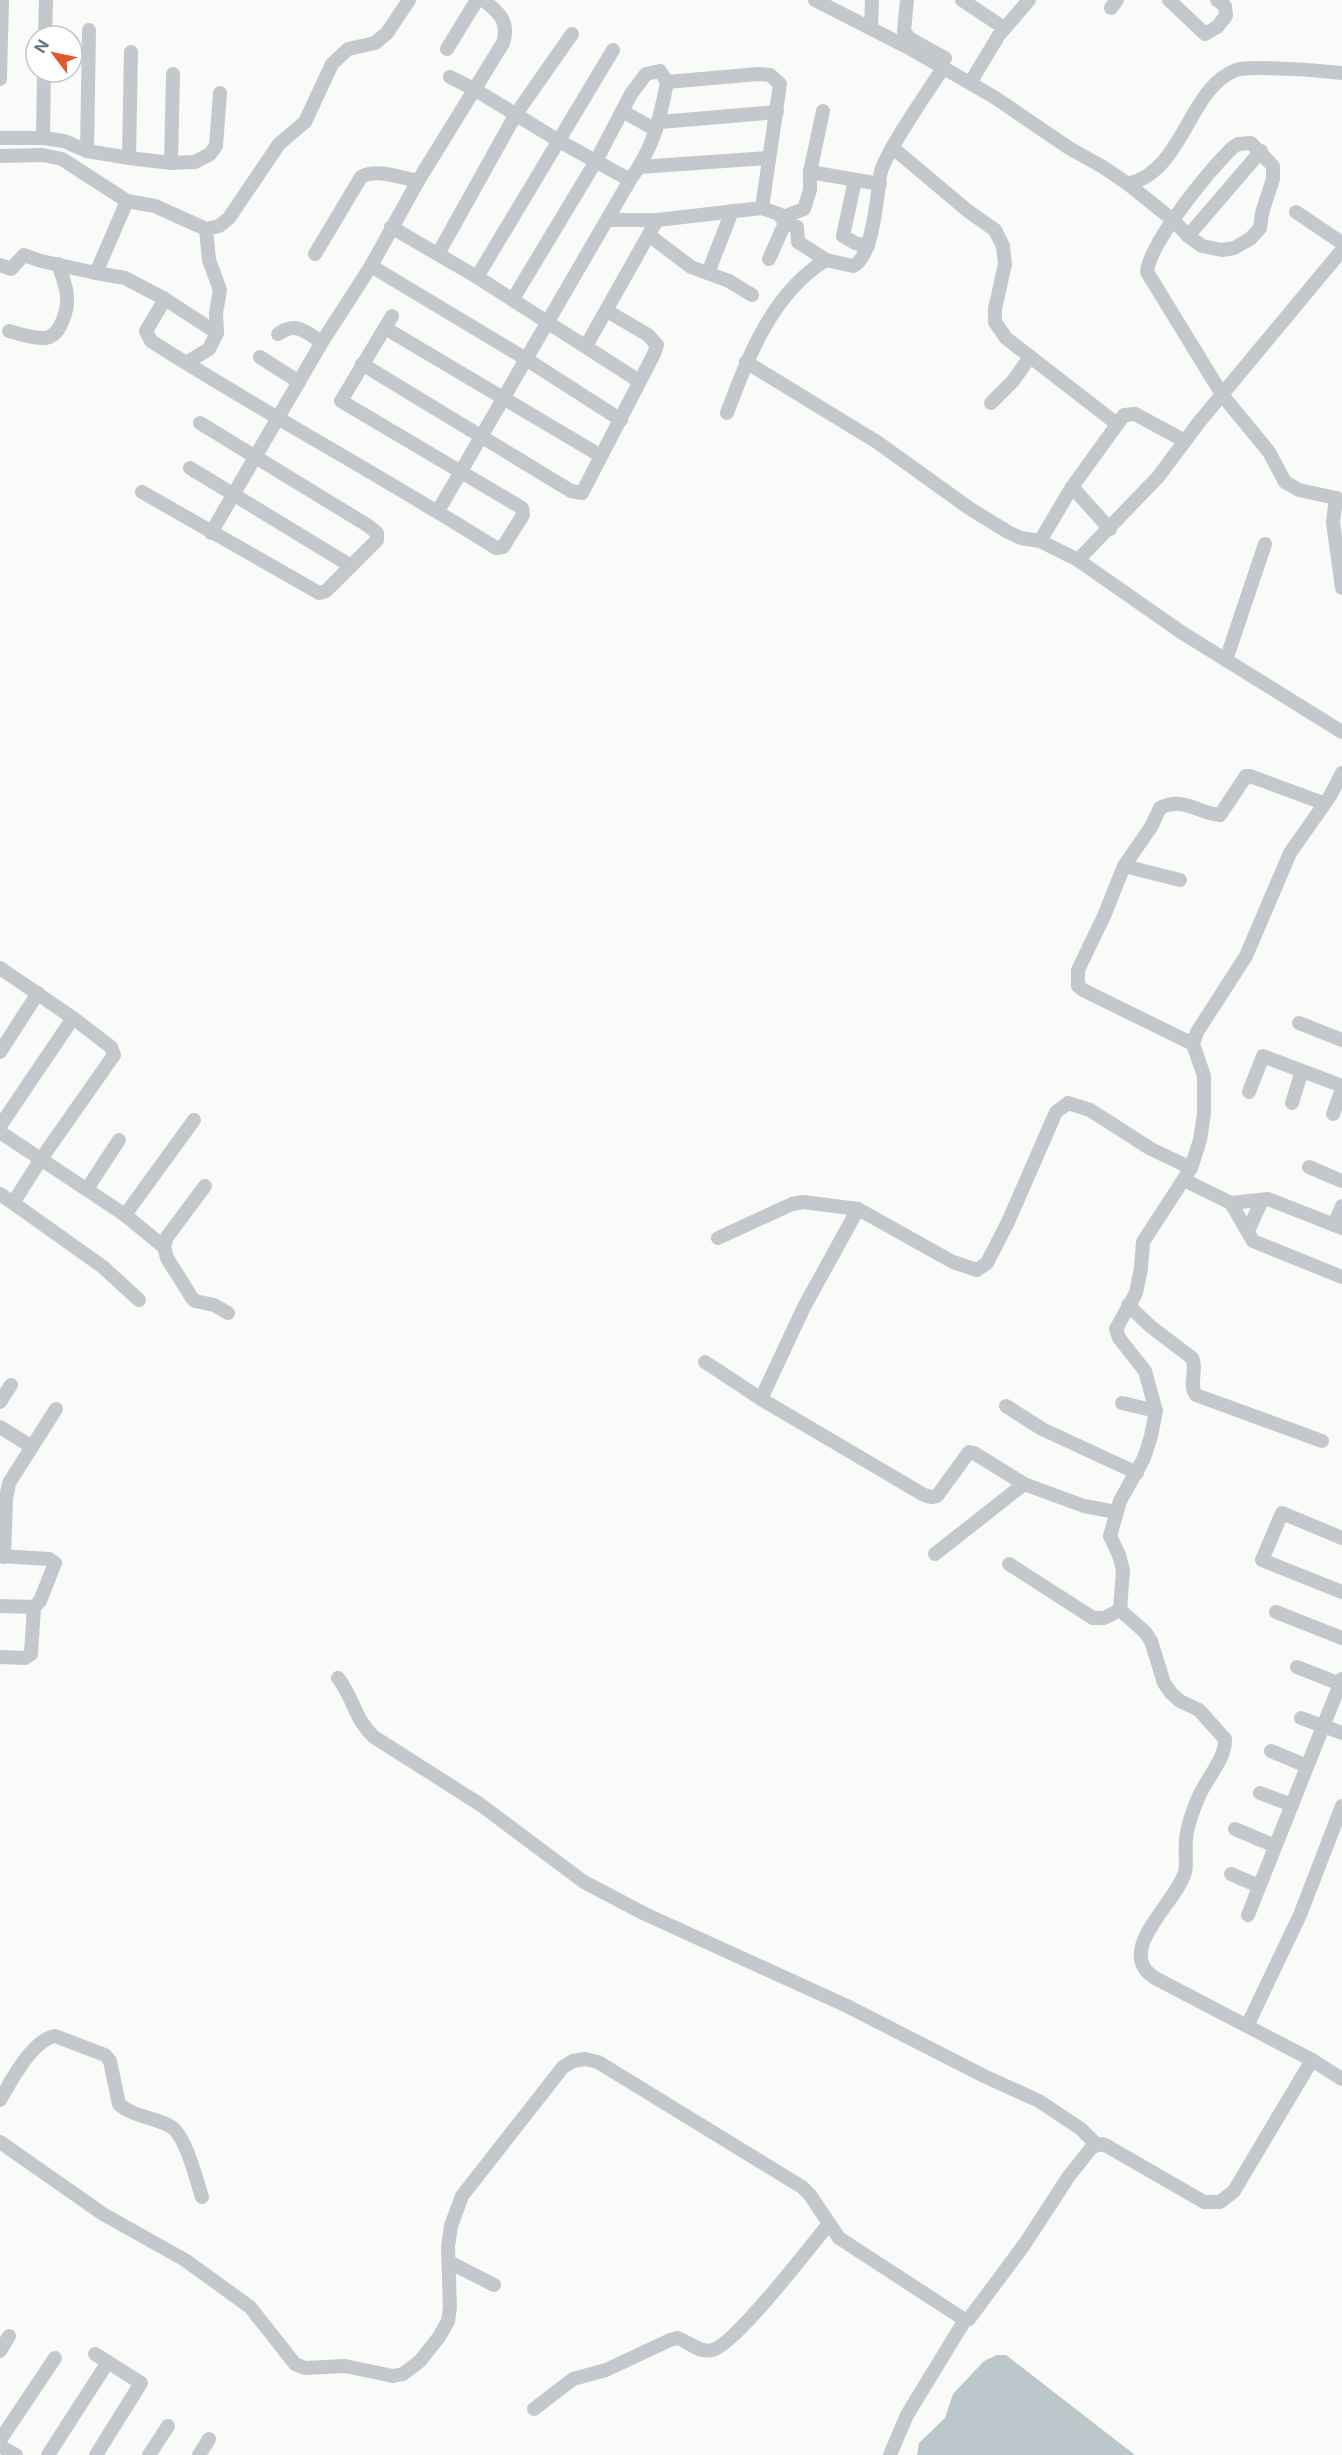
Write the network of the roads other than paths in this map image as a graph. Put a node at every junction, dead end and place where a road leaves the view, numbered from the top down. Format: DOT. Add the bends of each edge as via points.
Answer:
graph roads {
  1 [pos="2,0"];
  2 [pos="46,0"];
  3 [pos="409,0"];
  4 [pos="477,0"];
  5 [pos="483,0"];
  6 [pos="815,0"];
  7 [pos="872,0"];
  8 [pos="907,0"];
  9 [pos="962,0"];
  10 [pos="1029,0"];
  11 [pos="1169,0"];
  12 [pos="1217,0"];
  13 [pos="45,24"];
  14 [pos="871,28"];
  15 [pos="1004,28"];
  16 [pos="89,30"];
  17 [pos="572,34"];
  18 [pos="447,49"];
  19 [pos="613,50"];
  20 [pos="131,52"];
  21 [pos="944,63"];
  22 [pos="1342,73"];
  23 [pos="173,74"];
  24 [pos="450,77"];
  25 [pos="0,79"];
  26 [pos="667,82"];
  27 [pos="970,83"];
  28 [pos="44,84"];
  29 [pos="474,89"];
  30 [pos="220,93"];
  31 [pos="622,111"];
  32 [pos="823,111"];
  33 [pos="777,112"];
  34 [pos="516,114"];
  35 [pos="658,126"];
  36 [pos="0,138"];
  37 [pos="43,138"];
  38 [pos="559,141"];
  39 [pos="893,148"];
  40 [pos="87,151"];
  41 [pos="1261,151"];
  42 [pos="0,156"];
  43 [pos="129,158"];
  44 [pos="768,158"];
  45 [pos="596,161"];
  46 [pos="171,163"];
  47 [pos="639,167"];
  48 [pos="810,172"];
  49 [pos="630,180"];
  50 [pos="855,180"];
  51 [pos="418,182"];
  52 [pos="880,184"];
  53 [pos="1128,184"];
  54 [pos="127,201"];
  55 [pos="762,208"];
  56 [pos="732,212"];
  57 [pos="1296,212"];
  58 [pos="607,220"];
  59 [pos="657,220"];
  60 [pos="784,220"];
  61 [pos="1173,220"];
  62 [pos="391,227"];
  63 [pos="206,229"];
  64 [pos="650,236"];
  65 [pos="1188,236"];
  66 [pos="1342,243"];
  67 [pos="868,246"];
  68 [pos="1342,250"];
  69 [pos="315,254"];
  70 [pos="438,254"];
  71 [pos="769,259"];
  72 [pos="826,260"];
  73 [pos="58,264"];
  74 [pos="0,265"];
  75 [pos="371,266"];
  76 [pos="96,273"];
  77 [pos="708,273"];
  78 [pos="477,277"];
  79 [pos="752,295"];
  80 [pos="165,299"];
  81 [pos="513,299"];
  82 [pos="607,311"];
  83 [pos="548,322"];
  84 [pos="9,331"];
  85 [pos="217,333"];
  86 [pos="278,334"];
  87 [pos="322,342"];
  88 [pos="586,346"];
  89 [pos="260,357"];
  90 [pos="1030,357"];
  91 [pos="526,358"];
  92 [pos="746,362"];
  93 [pos="186,363"];
  94 [pos="362,364"];
  95 [pos="639,381"];
  96 [pos="299,382"];
  97 [pos="1222,396"];
  98 [pos="502,399"];
  99 [pos="991,403"];
  100 [pos="727,413"];
  101 [pos="279,418"];
  102 [pos="621,420"];
  103 [pos="200,423"];
  104 [pos="1117,424"];
  105 [pos="481,437"];
  106 [pos="1185,441"];
  107 [pos="254,456"];
  108 [pos="601,456"];
  109 [pos="190,468"];
  110 [pos="460,471"];
  111 [pos="1072,487"];
  112 [pos="142,492"];
  113 [pos="232,495"];
  114 [pos="1339,500"];
  115 [pos="438,511"];
  116 [pos="1110,529"];
  117 [pos="211,533"];
  118 [pos="1040,541"];
  119 [pos="1265,544"];
  120 [pos="1078,560"];
  121 [pos="351,566"];
  122 [pos="1342,588"];
  123 [pos="1226,660"];
  124 [pos="1342,732"];
  125 [pos="1342,773"];
  126 [pos="1323,803"];
  127 [pos="1124,866"];
  128 [pos="1180,880"];
  129 [pos="0,968"];
  130 [pos="38,993"];
  131 [pos="74,1018"];
  132 [pos="1299,1023"];
  133 [pos="1342,1040"];
  134 [pos="1193,1044"];
  135 [pos="0,1052"];
  136 [pos="1302,1071"];
  137 [pos="1342,1088"];
  138 [pos="1249,1092"];
  139 [pos="1292,1103"];
  140 [pos="1333,1114"];
  141 [pos="194,1120"];
  142 [pos="0,1126"];
  143 [pos="0,1132"];
  144 [pos="119,1140"];
  145 [pos="40,1159"];
  146 [pos="1309,1167"];
  147 [pos="1191,1168"];
  148 [pos="1184,1180"];
  149 [pos="1342,1181"];
  150 [pos="205,1186"];
  151 [pos="87,1189"];
  152 [pos="0,1194"];
  153 [pos="1262,1200"];
  154 [pos="13,1203"];
  155 [pos="1231,1203"];
  156 [pos="1342,1206"];
  157 [pos="858,1209"];
  158 [pos="125,1215"];
  159 [pos="1338,1226"];
  160 [pos="1248,1231"];
  161 [pos="718,1238"];
  162 [pos="164,1247"];
  163 [pos="1342,1277"];
  164 [pos="139,1300"];
  165 [pos="1128,1305"];
  166 [pos="228,1313"];
  167 [pos="705,1362"];
  168 [pos="11,1385"];
  169 [pos="761,1399"];
  170 [pos="0,1402"];
  171 [pos="1122,1403"];
  172 [pos="1006,1406"];
  173 [pos="56,1409"];
  174 [pos="1156,1411"];
  175 [pos="0,1427"];
  176 [pos="1322,1441"];
  177 [pos="32,1447"];
  178 [pos="1137,1473"];
  179 [pos="1024,1484"];
  180 [pos="1116,1512"];
  181 [pos="1342,1538"];
  182 [pos="935,1554"];
  183 [pos="2,1556"];
  184 [pos="1009,1564"];
  185 [pos="1342,1592"];
  186 [pos="0,1606"];
  187 [pos="34,1607"];
  188 [pos="1120,1610"];
  189 [pos="1276,1612"];
  190 [pos="1342,1638"];
  191 [pos="0,1657"];
  192 [pos="1298,1667"];
  193 [pos="338,1678"];
  194 [pos="1341,1681"];
  195 [pos="1301,1718"];
  196 [pos="1323,1726"];
  197 [pos="1342,1733"];
  198 [pos="1271,1751"];
  199 [pos="1307,1766"];
  200 [pos="1260,1793"];
  201 [pos="1292,1805"];
  202 [pos="1342,1806"];
  203 [pos="1236,1829"];
  204 [pos="1275,1846"];
  205 [pos="1231,1874"];
  206 [pos="1259,1886"];
  207 [pos="1248,1915"];
  208 [pos="1247,2026"];
  209 [pos="1312,2060"];
  210 [pos="1342,2079"];
  211 [pos="0,2100"];
  212 [pos="0,2142"];
  213 [pos="1096,2144"];
  214 [pos="202,2197"];
  215 [pos="828,2225"];
  216 [pos="449,2262"];
  217 [pos="494,2286"];
  218 [pos="964,2320"];
  219 [pos="9,2336"];
  220 [pos="0,2351"];
  221 [pos="95,2354"];
  222 [pos="55,2358"];
  223 [pos="108,2362"];
  224 [pos="534,2409"];
  225 [pos="168,2426"];
  226 [pos="209,2439"];
  227 [pos="0,2440"];
  228 [pos="0,2446"];
  229 [pos="16,2455"];
  230 [pos="48,2455"];
  231 [pos="96,2455"];
  232 [pos="149,2455"];
  233 [pos="199,2455"];
  234 [pos="890,2455"];
  1 -- 25 [label="street"];
  2 -- 13 [label="street"];
  3 -- 63 [label="street" via="387,33 375,43 348,49 332,64 305,123 279,144 229,218"];
  4 -- 18 [label="street"];
  5 -- 29 [label="street" via="503,18 506,34"];
  6 -- 14 [label="street"];
  7 -- 14 [label="street"];
  8 -- 21 [label="street" via="904,31"];
  9 -- 15 [label="street"];
  10 -- 15 [label="street"];
  11 -- 12 [label="street" via="1205,34 1226,16 1225,6"];
  14 -- 21 [label="street"];
  15 -- 27 [label="street"];
  16 -- 40 [label="street"];
  17 -- 34 [label="street"];
  19 -- 38 [label="street"];
  20 -- 43 [label="street"];
  21 -- 27 [label="street"];
  21 -- 39 [label="street"];
  22 -- 53 [label="street" via="1247,68 1229,74 1215,83 1166,159 1154,171"];
  23 -- 46 [label="street"];
  24 -- 29 [label="street"];
  26 -- 31 [label="street" via="660,71 646,74"];
  26 -- 33 [label="street" via="766,74 780,84"];
  26 -- 35 [label="street"];
  27 -- 53 [label="street"];
  28 -- 37 [label="street"];
  29 -- 34 [label="street"];
  29 -- 51 [label="street"];
  30 -- 46 [label="street" via="216,146 195,162"];
  31 -- 35 [label="street"];
  31 -- 45 [label="street"];
  32 -- 48 [label="street"];
  33 -- 35 [label="street"];
  33 -- 44 [label="street"];
  34 -- 38 [label="street"];
  34 -- 70 [label="street"];
  35 -- 47 [label="street"];
  36 -- 37 [label="street"];
  37 -- 40 [label="street" via="64,141"];
  38 -- 45 [label="street"];
  38 -- 78 [label="street"];
  39 -- 52 [label="street" via="884,164"];
  39 -- 90 [label="street" via="995,230 1003,246 1005,264 995,322 1006,338"];
  40 -- 43 [label="street"];
  41 -- 61 [label="street" via="1251,143 1232,148"];
  41 -- 65 [label="street"];
  41 -- 65 [label="street" via="1272,166 1273,179 1256,234 1243,244 1222,250 1202,246"];
  42 -- 54 [label="street" via="43,155 62,159"];
  43 -- 46 [label="street"];
  44 -- 47 [label="street"];
  44 -- 55 [label="street"];
  45 -- 49 [label="street"];
  45 -- 81 [label="street"];
  47 -- 49 [label="street"];
  48 -- 50 [label="street"];
  48 -- 60 [label="street" via="804,209"];
  49 -- 58 [label="street"];
  50 -- 52 [label="street"];
  50 -- 67 [label="street" via="843,236"];
  51 -- 62 [label="street"];
  51 -- 69 [label="street" via="376,173 361,177"];
  52 -- 67 [label="street"];
  53 -- 61 [label="street"];
  54 -- 63 [label="street" via="155,206"];
  54 -- 76 [label="street"];
  55 -- 56 [label="street"];
  55 -- 60 [label="street"];
  56 -- 59 [label="street"];
  56 -- 77 [label="street"];
  57 -- 66 [label="street"];
  58 -- 59 [label="street"];
  58 -- 83 [label="street"];
  59 -- 64 [label="street"];
  60 -- 71 [label="street"];
  60 -- 72 [label="street" via="797,227 798,242"];
  61 -- 65 [label="street"];
  61 -- 97 [label="street" via="1150,257 1147,272"];
  62 -- 70 [label="street"];
  62 -- 75 [label="street"];
  63 -- 85 [label="street" via="209,260 220,290"];
  64 -- 77 [label="street" via="691,267"];
  64 -- 82 [label="street"];
  67 -- 72 [label="street" via="862,260 854,266"];
  68 -- 97 [label="street"];
  70 -- 78 [label="street"];
  72 -- 92 [label="street" via="796,285 770,319"];
  73 -- 74 [label="street" via="24,255 11,269"];
  73 -- 76 [label="street"];
  73 -- 84 [label="street" via="69,307 61,326 53,336 44,338"];
  75 -- 87 [label="street"];
  75 -- 91 [label="street"];
  76 -- 80 [label="street" via="125,278"];
  77 -- 79 [label="street"];
  78 -- 81 [label="street"];
  80 -- 85 [label="street"];
  80 -- 93 [label="street" via="147,335"];
  81 -- 83 [label="street"];
  82 -- 88 [label="street"];
  82 -- 95 [label="street" via="648,335 657,345"];
  83 -- 88 [label="street"];
  83 -- 91 [label="street"];
  85 -- 93 [label="street" via="208,349"];
  86 -- 87 [label="street" via="290,327"];
  87 -- 96 [label="street"];
  88 -- 95 [label="street"];
  89 -- 96 [label="street"];
  90 -- 99 [label="street"];
  90 -- 104 [label="street"];
  91 -- 98 [label="street"];
  91 -- 102 [label="street"];
  92 -- 100 [label="street"];
  92 -- 118 [label="street" via="877,442 969,508 1015,535"];
  93 -- 101 [label="street"];
  94 -- 98 [label="street" via="388,322"];
  94 -- 105 [label="street"];
  94 -- 110 [label="street" via="338,405"];
  95 -- 102 [label="street"];
  96 -- 101 [label="street"];
  97 -- 106 [label="street"];
  97 -- 114 [label="street" via="1269,452 1291,487"];
  98 -- 105 [label="street"];
  98 -- 108 [label="street"];
  101 -- 107 [label="street"];
  101 -- 115 [label="street"];
  102 -- 108 [label="street"];
  103 -- 107 [label="street"];
  104 -- 106 [label="street" via="1131,413"];
  104 -- 111 [label="street"];
  105 -- 108 [label="street" via="574,493 585,490"];
  105 -- 110 [label="street"];
  106 -- 116 [label="street"];
  107 -- 113 [label="street"];
  107 -- 121 [label="street" via="377,532 377,540"];
  109 -- 113 [label="street"];
  110 -- 115 [label="street"];
  110 -- 115 [label="street" via="522,508 523,515 500,548"];
  111 -- 116 [label="street"];
  111 -- 118 [label="street"];
  112 -- 117 [label="street"];
  113 -- 117 [label="street"];
  113 -- 121 [label="street"];
  114 -- 122 [label="street" via="1333,522"];
  116 -- 120 [label="street"];
  117 -- 121 [label="street" via="319,593"];
  118 -- 120 [label="street"];
  119 -- 123 [label="street"];
  120 -- 123 [label="street"];
  123 -- 124 [label="street"];
  125 -- 126 [label="street"];
  126 -- 127 [label="street" via="1246,776 1220,815 1184,803 1160,808"];
  126 -- 134 [label="street" via="1290,853 1246,956"];
  127 -- 128 [label="street"];
  127 -- 134 [label="street" via="1078,970 1078,987"];
  129 -- 130 [label="street"];
  130 -- 131 [label="street"];
  130 -- 135 [label="street"];
  131 -- 142 [label="street"];
  131 -- 145 [label="street" via="111,1047 114,1055"];
  132 -- 133 [label="street"];
  134 -- 147 [label="street" via="1204,1076 1204,1114"];
  136 -- 137 [label="street"];
  136 -- 138 [label="street" via="1263,1056"];
  136 -- 139 [label="street"];
  137 -- 140 [label="street"];
  141 -- 158 [label="street"];
  143 -- 145 [label="street"];
  144 -- 151 [label="street"];
  145 -- 151 [label="street"];
  145 -- 154 [label="street"];
  146 -- 149 [label="street"];
  147 -- 148 [label="street"];
  147 -- 157 [label="street" via="1151,1149 1090,1110 1068,1103 1056,1112 1008,1222 983,1267 977,1270 952,1262"];
  148 -- 155 [label="street"];
  148 -- 165 [label="street" via="1143,1242 1139,1281"];
  150 -- 162 [label="street" via="167,1237"];
  151 -- 158 [label="street"];
  152 -- 154 [label="street"];
  153 -- 155 [label="street"];
  153 -- 159 [label="street"];
  153 -- 160 [label="street"];
  154 -- 164 [label="street" via="103,1267"];
  155 -- 160 [label="street"];
  156 -- 159 [label="street"];
  157 -- 161 [label="street" via="792,1204"];
  157 -- 169 [label="street" via="804,1307"];
  158 -- 162 [label="street"];
  160 -- 163 [label="street" via="1253,1241"];
  162 -- 166 [label="street" via="192,1298"];
  165 -- 174 [label="street" via="1117,1334 1145,1371"];
  165 -- 176 [label="street" via="1192,1358 1196,1395"];
  167 -- 169 [label="street"];
  168 -- 170 [label="street"];
  169 -- 179 [label="street" via="924,1495 937,1496 969,1452"];
  171 -- 174 [label="street"];
  172 -- 178 [label="street" via="1042,1429"];
  173 -- 177 [label="street"];
  174 -- 178 [label="street"];
  175 -- 177 [label="street"];
  177 -- 183 [label="street" via="7,1491"];
  178 -- 180 [label="street"];
  179 -- 180 [label="street" via="1084,1506"];
  179 -- 182 [label="street"];
  180 -- 188 [label="street" via="1110,1536 1123,1570"];
  181 -- 185 [label="street" via="1282,1513 1262,1560"];
  183 -- 187 [label="street" via="54,1560 54,1570"];
  184 -- 188 [label="street" via="1093,1618 1104,1618"];
  186 -- 187 [label="street"];
  187 -- 191 [label="street" via="31,1654 25,1658"];
  188 -- 208 [label="street" via="1151,1641 1171,1693 1199,1710 1225,1739 1223,1755 1189,1821 1185,1871 1142,1942 1140,1960 1146,1973"];
  189 -- 190 [label="street"];
  192 -- 194 [label="street"];
  193 -- 213 [label="street" via="349,1691 362,1725 374,1737 481,1805 584,1882 1039,2101"];
  194 -- 196 [label="street"];
  195 -- 196 [label="street"];
  196 -- 197 [label="street"];
  196 -- 199 [label="street"];
  198 -- 199 [label="street"];
  199 -- 201 [label="street"];
  200 -- 201 [label="street"];
  201 -- 204 [label="street"];
  202 -- 208 [label="street" via="1300,1915"];
  203 -- 204 [label="street"];
  204 -- 206 [label="street"];
  205 -- 206 [label="street"];
  206 -- 207 [label="street"];
  208 -- 209 [label="street"];
  209 -- 210 [label="street"];
  209 -- 213 [label="street" via="1234,2191 1220,2202 1204,2202 1107,2146"];
  211 -- 214 [label="street" via="34,2049 47,2038 55,2036 105,2055 110,2061 119,2104 175,2130"];
  212 -- 216 [label="street" via="103,2214 185,2260 250,2307 299,2366 345,2366 393,2376 413,2368 429,2352 448,2321"];
  213 -- 218 [label="street" via="1069,2176 991,2291"];
  215 -- 216 [label="street" via="802,2187 598,2062 585,2059 573,2061 553,2077 472,2181 451,2226"];
  215 -- 218 [label="street" via="856,2251"];
  215 -- 224 [label="street" via="748,2321 718,2348 711,2351 695,2348 678,2338 670,2340 606,2370 573,2379"];
  216 -- 217 [label="street"];
  218 -- 234 [label="street" via="907,2415"];
  219 -- 220 [label="street"];
  221 -- 223 [label="street"];
  222 -- 227 [label="street"];
  223 -- 230 [label="street"];
  223 -- 231 [label="street" via="141,2383"];
  225 -- 232 [label="street"];
  226 -- 233 [label="street"];
  228 -- 229 [label="street"];
}
